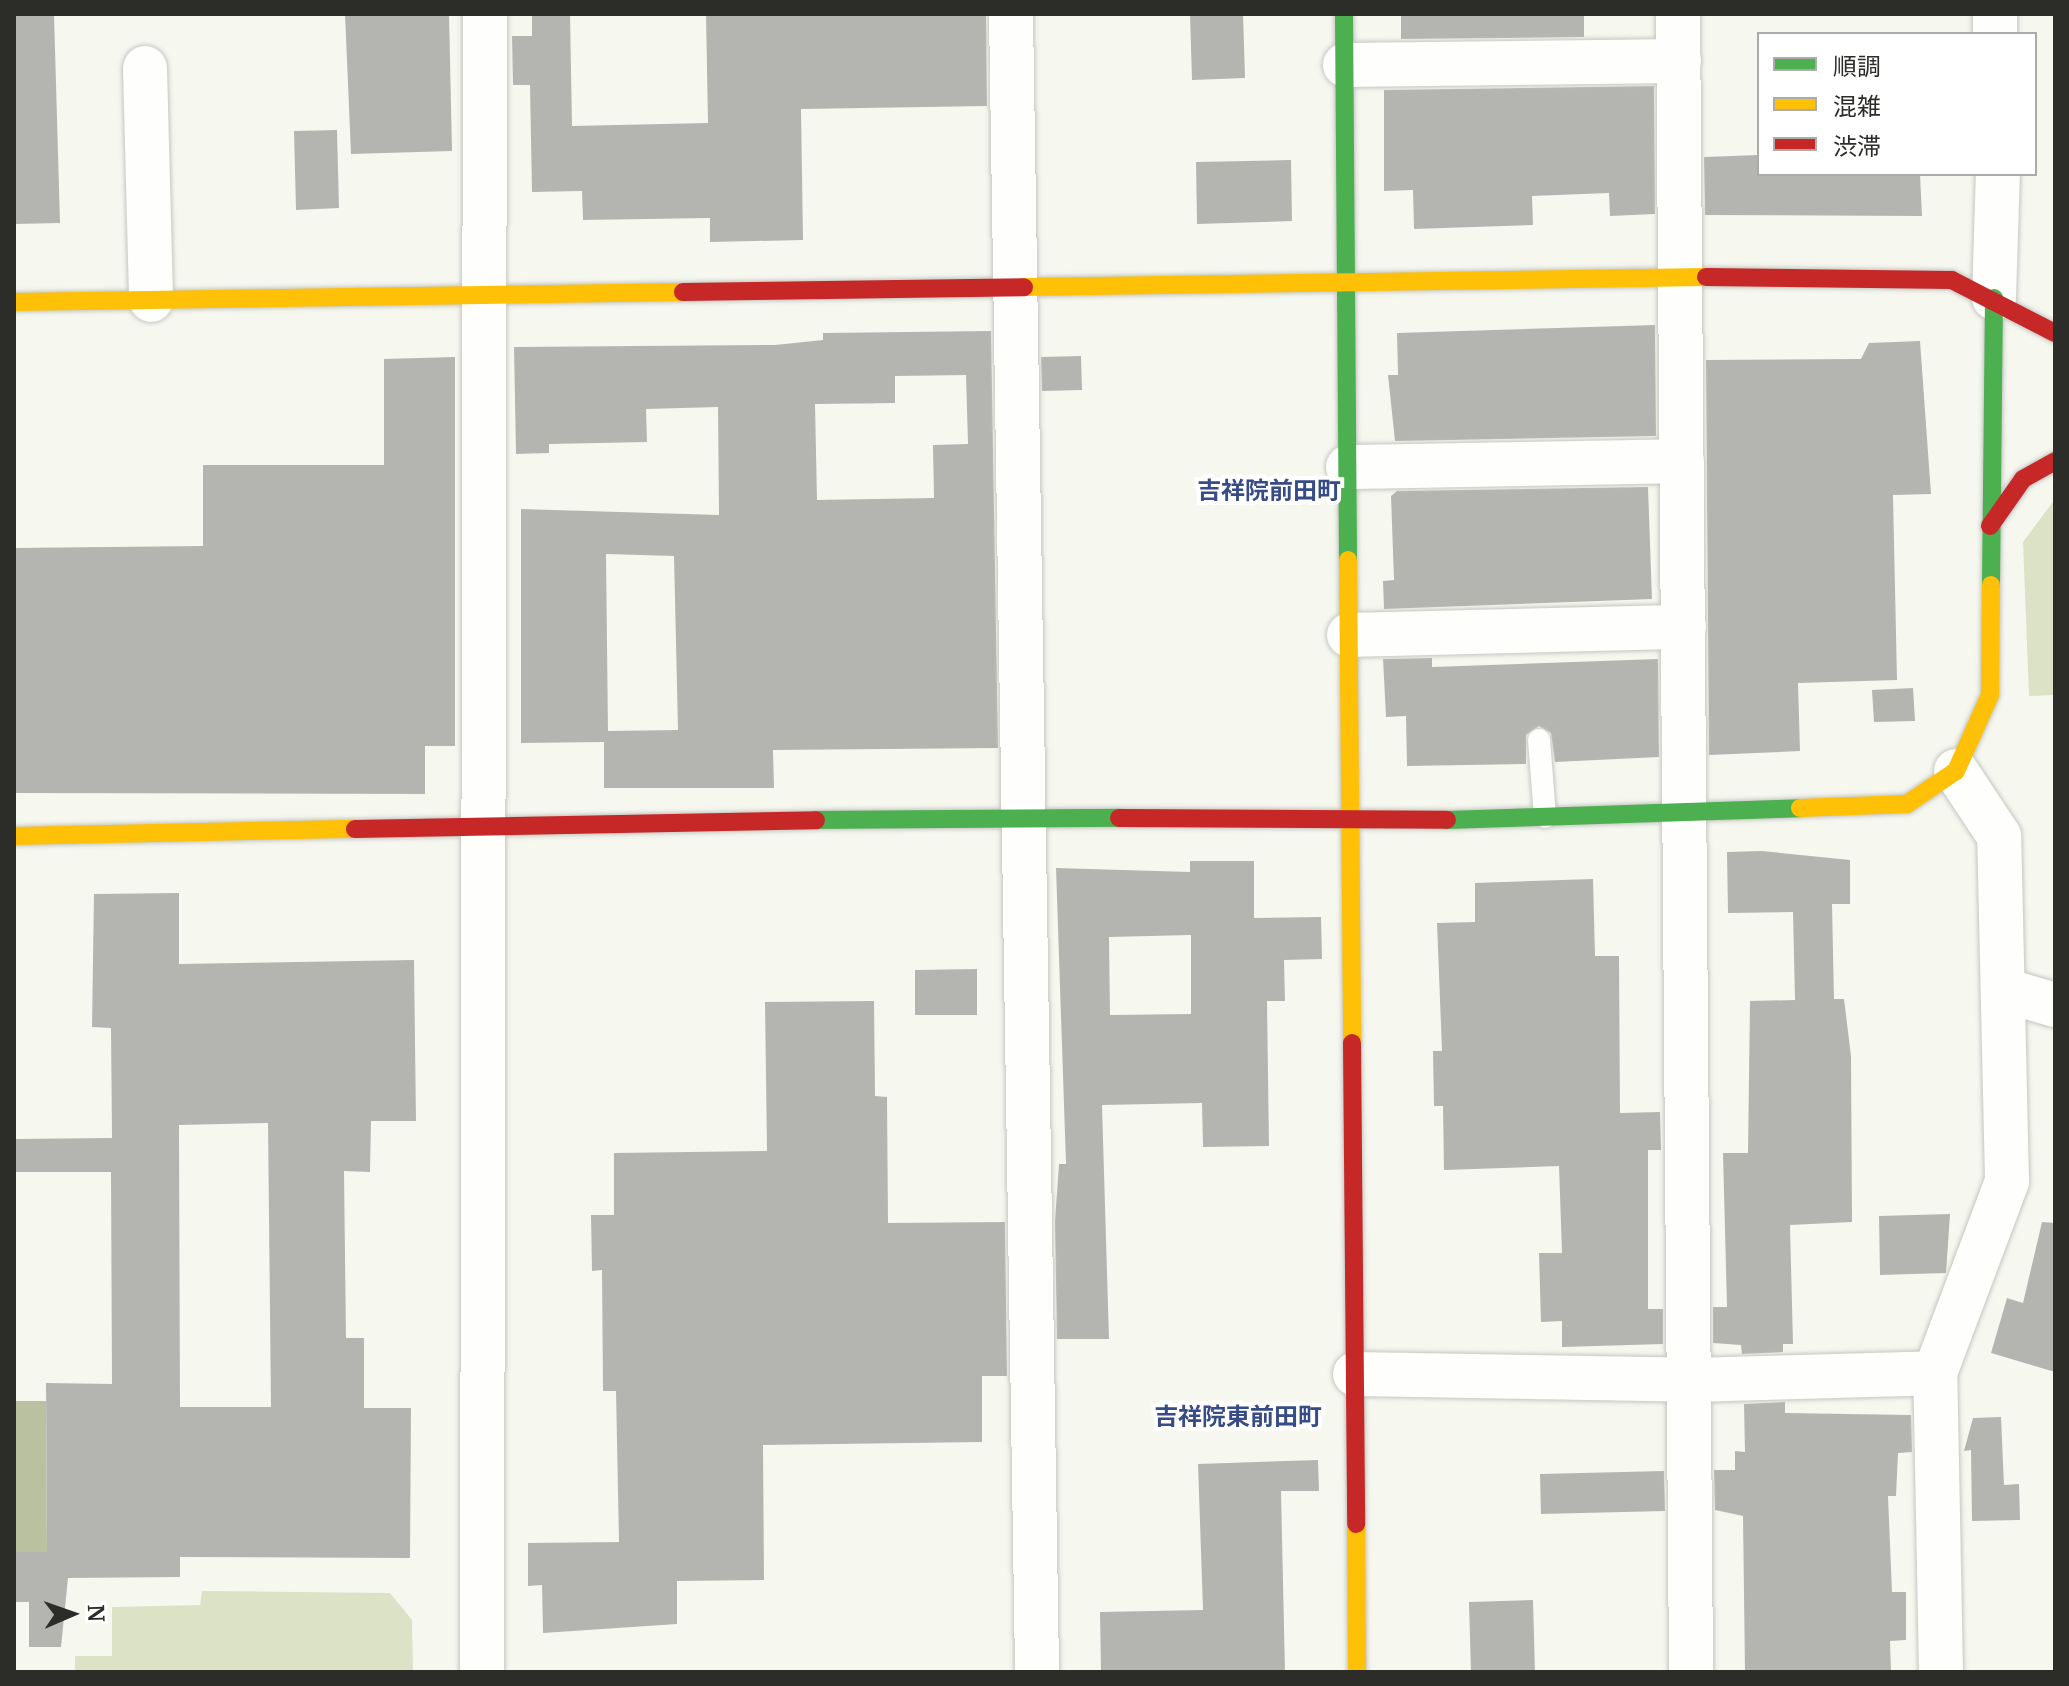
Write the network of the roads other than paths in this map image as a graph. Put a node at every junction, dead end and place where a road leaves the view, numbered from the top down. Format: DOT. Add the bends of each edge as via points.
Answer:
graph roads {
  1 [pos="485,14"];
  2 [pos="1011,14"];
  3 [pos="1344,14"];
  4 [pos="1678,14"];
  5 [pos="1679,61"];
  6 [pos="1345,65"];
  7 [pos="145,68"];
  8 [pos="1998,176"];
  9 [pos="1678,277"];
  10 [pos="1346,279"];
  11 [pos="1014,285"];
  12 [pos="483,294"];
  13 [pos="1994,298"];
  14 [pos="151,300"];
  15 [pos="14,302"];
  16 [pos="2055,333"];
  17 [pos="1682,461"];
  18 [pos="2055,461"];
  19 [pos="1348,467"];
  20 [pos="1990,526"];
  21 [pos="1684,627"];
  22 [pos="1349,635"];
  23 [pos="1539,740"];
  24 [pos="1956,771"];
  25 [pos="1684,814"];
  26 [pos="1026,816"];
  27 [pos="1545,817"];
  28 [pos="1351,823"];
  29 [pos="485,830"];
  30 [pos="14,836"];
  31 [pos="2004,990"];
  32 [pos="2055,1005"];
  33 [pos="1935,1373"];
  34 [pos="1355,1374"];
  35 [pos="1691,1380"];
  36 [pos="482,1672"];
  37 [pos="1037,1672"];
  38 [pos="1357,1672"];
  39 [pos="1691,1672"];
  40 [pos="1941,1672"];
  1 -- 12 [label="street"];
  2 -- 11 [label="street"];
  3 -- 6 [label="street"];
  4 -- 5 [label="street"];
  5 -- 6 [label="street"];
  5 -- 9 [label="street"];
  6 -- 10 [label="street"];
  7 -- 14 [label="street"];
  8 -- 13 [label="street"];
  9 -- 10 [label="street"];
  9 -- 13 [label="street" via="1909,274 1952,280"];
  9 -- 17 [label="street"];
  10 -- 11 [label="street"];
  10 -- 19 [label="street"];
  11 -- 12 [label="street"];
  11 -- 26 [label="street"];
  12 -- 14 [label="street"];
  12 -- 29 [label="street"];
  13 -- 16 [label="street"];
  13 -- 20 [label="street"];
  14 -- 15 [label="street"];
  17 -- 19 [label="street"];
  17 -- 21 [label="street"];
  18 -- 20 [label="street" via="2023,479"];
  19 -- 22 [label="street"];
  20 -- 24 [label="street" via="1990,695"];
  21 -- 22 [label="street"];
  21 -- 25 [label="street"];
  22 -- 28 [label="street"];
  23 -- 27 [label="lane"];
  24 -- 25 [label="street" via="1931,793 1880,809"];
  24 -- 31 [label="street" via="1999,836"];
  25 -- 27 [label="street"];
  25 -- 35 [label="street"];
  26 -- 28 [label="street"];
  26 -- 29 [label="street"];
  26 -- 37 [label="street"];
  27 -- 28 [label="street"];
  28 -- 34 [label="street"];
  29 -- 30 [label="street"];
  29 -- 36 [label="street"];
  31 -- 32 [label="street"];
  31 -- 33 [label="street" via="2007,1181"];
  33 -- 35 [label="street"];
  33 -- 40 [label="street"];
  34 -- 35 [label="street"];
  34 -- 38 [label="street"];
  35 -- 39 [label="street"];
}
